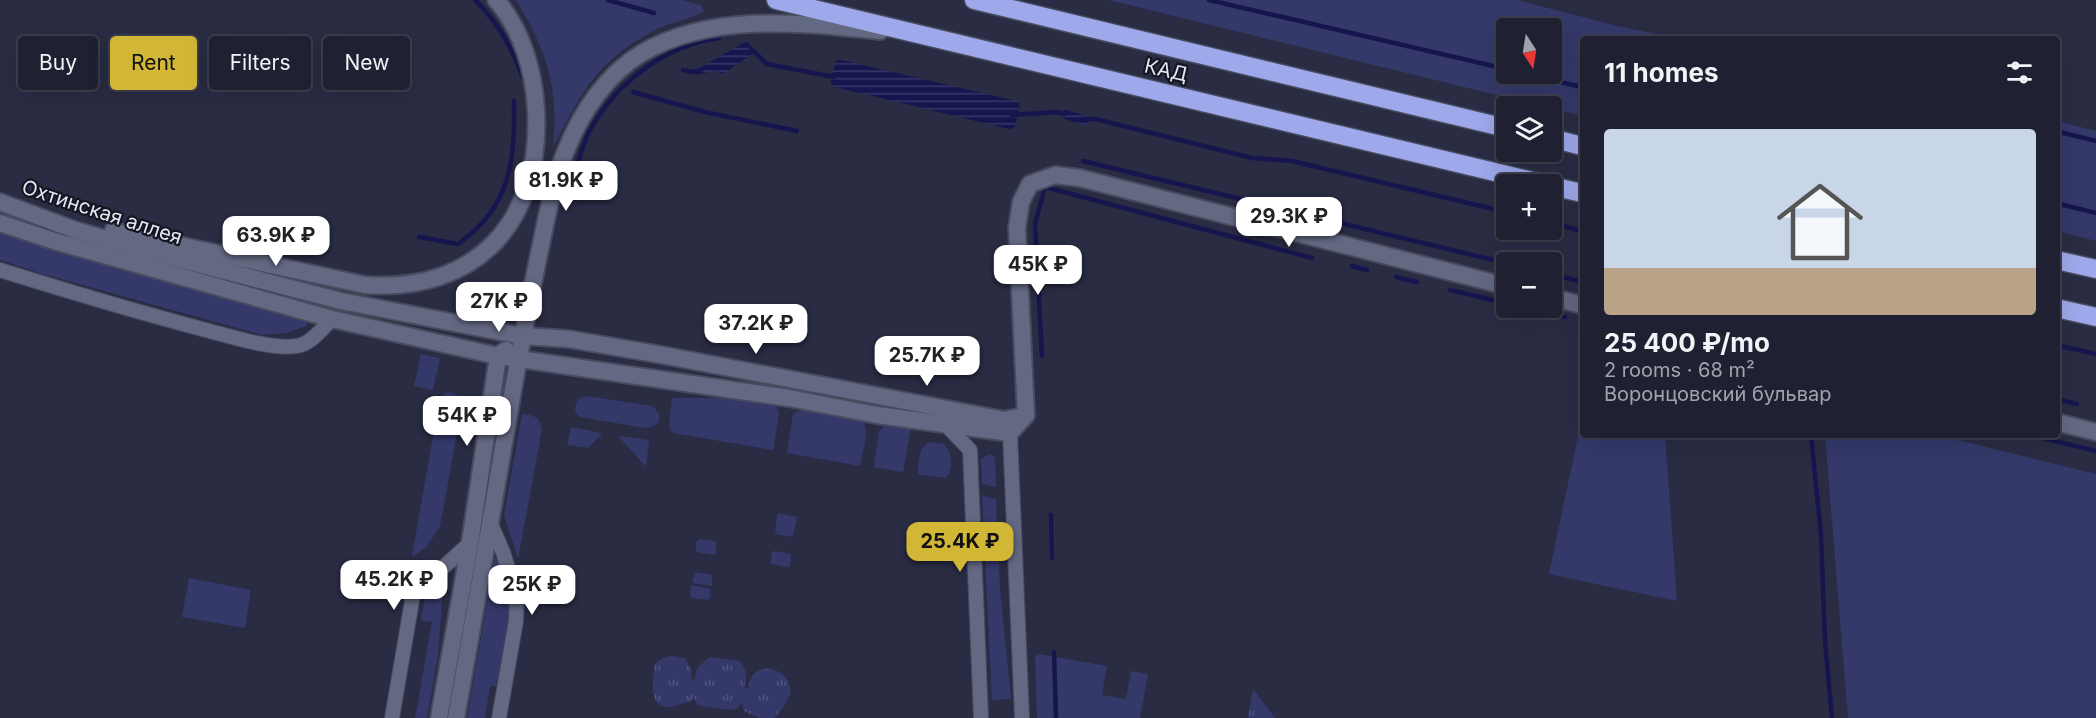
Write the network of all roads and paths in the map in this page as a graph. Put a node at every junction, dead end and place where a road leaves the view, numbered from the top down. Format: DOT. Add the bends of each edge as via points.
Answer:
graph roads {
  1 [pos="496,0"];
  2 [pos="776,0"];
  3 [pos="974,0"];
  4 [pos="929,36"];
  5 [pos="1496,126"];
  6 [pos="1562,141"];
  7 [pos="1580,145"];
  8 [pos="1503,174"];
  9 [pos="1562,189"];
  10 [pos="1580,193"];
  11 [pos="0,202"];
  12 [pos="25,210"];
  13 [pos="0,223"];
  14 [pos="2060,261"];
  15 [pos="2096,269"];
  16 [pos="0,270"];
  17 [pos="1496,283"];
  18 [pos="1562,299"];
  19 [pos="1580,304"];
  20 [pos="2060,309"];
  21 [pos="2096,317"];
  22 [pos="332,319"];
  23 [pos="523,336"];
  24 [pos="498,357"];
  25 [pos="518,360"];
  26 [pos="2060,423"];
  27 [pos="945,424"];
  28 [pos="2096,432"];
  29 [pos="1008,434"];
  30 [pos="970,450"];
  31 [pos="490,522"];
  32 [pos="470,543"];
  33 [pos="392,718"];
  34 [pos="439,718"];
  35 [pos="456,718"];
  36 [pos="500,718"];
  37 [pos="981,718"];
  38 [pos="1022,718"];
  1 -- 12 [label="street" via="527,57 535,86 537,122 529,185 506,230 462,268 442,277 415,285 365,285"];
  2 -- 4 [label="highway, КАД"];
  3 -- 5 [label="highway, КАД"];
  4 -- 8 [label="highway, КАД"];
  4 -- 23 [label="street" via="839,27 739,25 685,34 642,53 621,69 585,110 566,149 547,216"];
  6 -- 7 [label="highway"];
  9 -- 10 [label="highway"];
  11 -- 12 [label="street, Охтинская аллея"];
  12 -- 23 [label="street, Охтинская аллея" via="75,230 300,291"];
  13 -- 22 [label="street, Охтинская аллея"];
  14 -- 15 [label="highway"];
  16 -- 22 [label="street" via="252,342 300,345"];
  17 -- 29 [label="street, Охтинская аллея" via="1080,178 1055,175 1030,184 1021,202 1017,228 1026,415"];
  18 -- 19 [label="street"];
  20 -- 21 [label="highway"];
  22 -- 24 [label="street, Охтинская аллея"];
  23 -- 24 [label="street"];
  23 -- 25 [label="street"];
  23 -- 29 [label="street, Охтинская аллея" via="569,339 662,355"];
  24 -- 25 [label="street, Охтинская аллея"];
  24 -- 32 [label="street"];
  25 -- 27 [label="street, Охтинская аллея"];
  25 -- 31 [label="street"];
  26 -- 28 [label="street"];
  27 -- 29 [label="street, Охтинская аллея"];
  27 -- 30 [label="street"];
  29 -- 30 [label="street" via="1004,440 986,435"];
  29 -- 38 [label="street"];
  30 -- 37 [label="street"];
  31 -- 35 [label="street"];
  31 -- 36 [label="street" via="517,597"];
  32 -- 33 [label="street" via="413,596"];
  32 -- 34 [label="street"];
}
